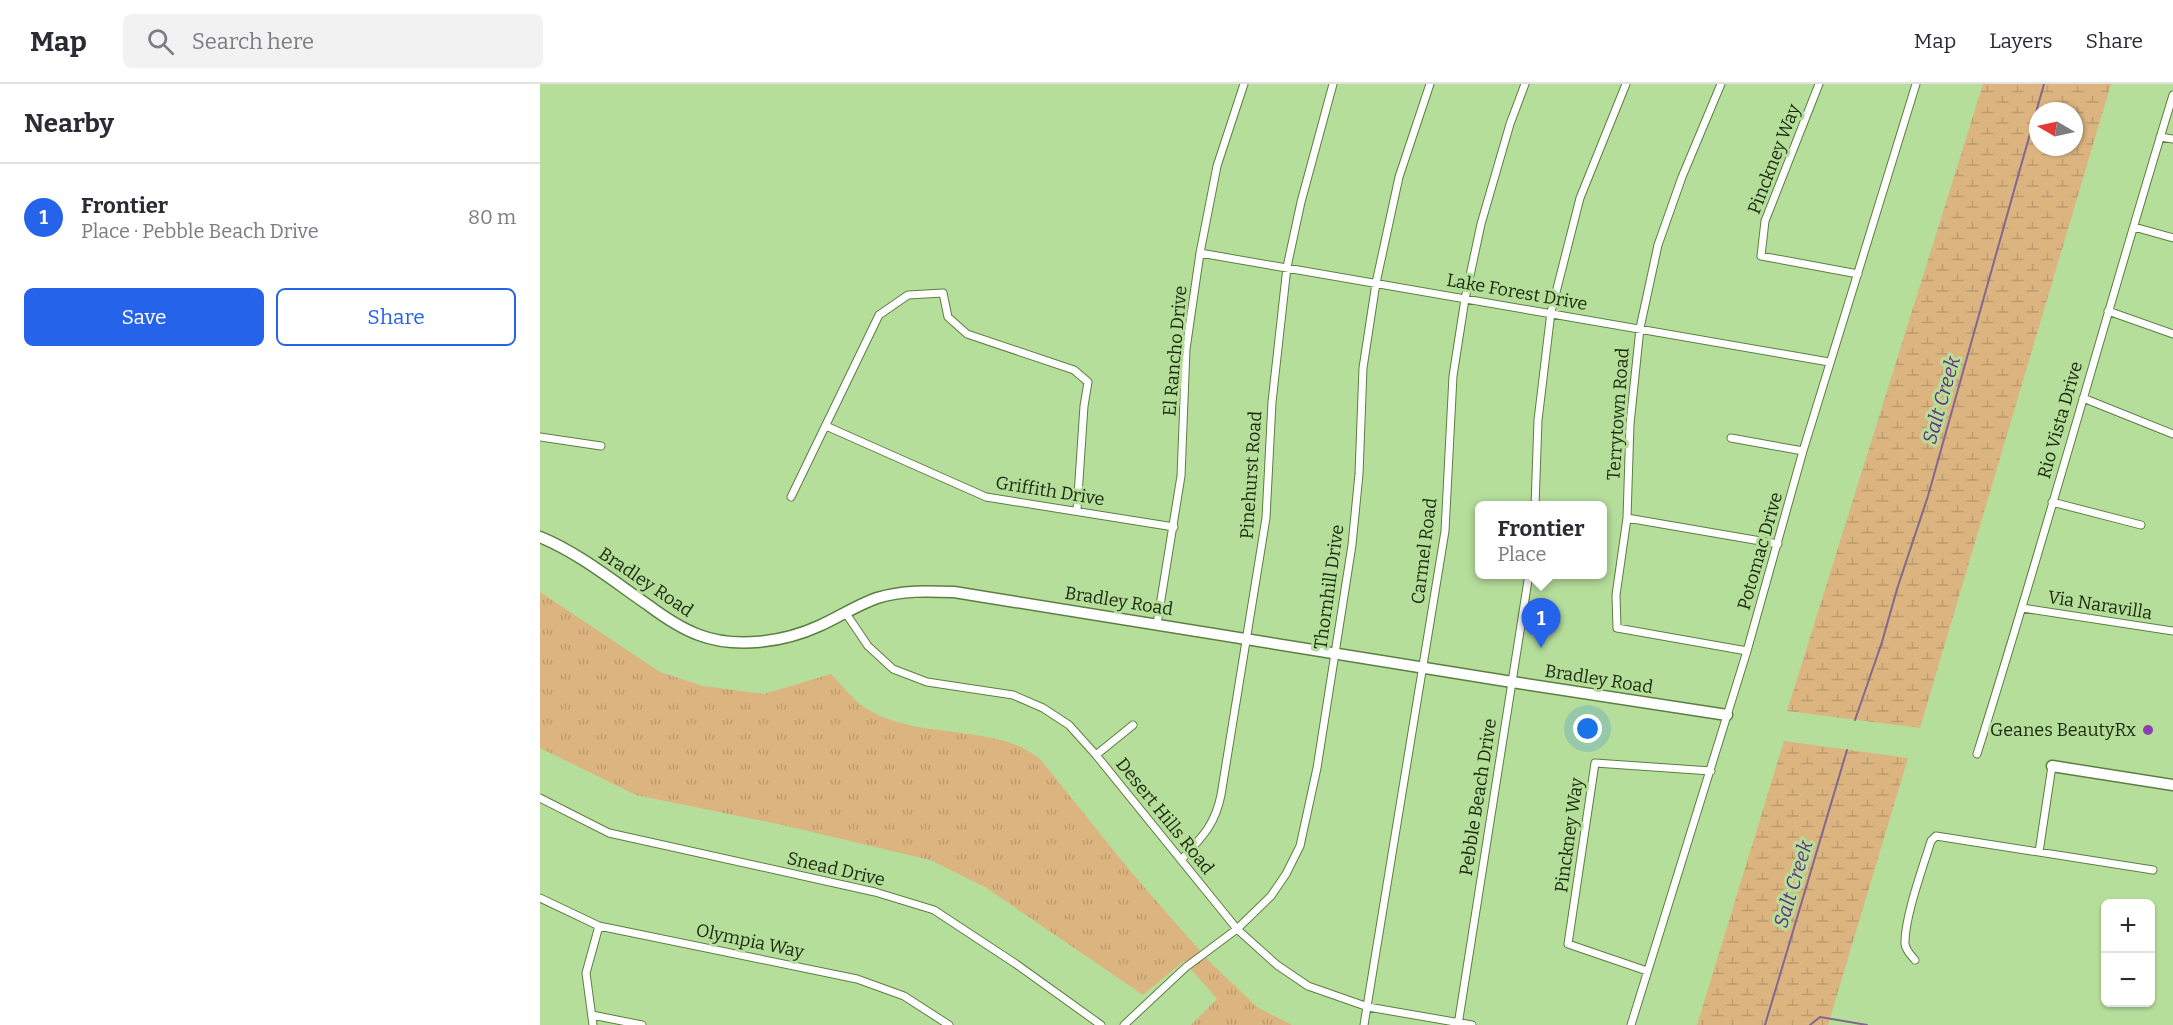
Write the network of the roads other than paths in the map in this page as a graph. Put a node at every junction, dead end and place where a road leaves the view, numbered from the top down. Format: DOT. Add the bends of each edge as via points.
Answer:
graph roads {
  1 [pos="1244,84"];
  2 [pos="1333,84"];
  3 [pos="1430,84"];
  4 [pos="1525,84"];
  5 [pos="1626,84"];
  6 [pos="1721,84"];
  7 [pos="1819,84"];
  8 [pos="1916,84"];
  9 [pos="2173,95"];
  10 [pos="2160,137"];
  11 [pos="2173,139"];
  12 [pos="2134,227"];
  13 [pos="2173,238"];
  14 [pos="1200,253"];
  15 [pos="1287,267"];
  16 [pos="1858,273"];
  17 [pos="1376,283"];
  18 [pos="1465,298"];
  19 [pos="2108,311"];
  20 [pos="1551,312"];
  21 [pos="1640,328"];
  22 [pos="2173,334"];
  23 [pos="1829,362"];
  24 [pos="2083,398"];
  25 [pos="826,426"];
  26 [pos="2173,434"];
  27 [pos="540,437"];
  28 [pos="1731,438"];
  29 [pos="601,446"];
  30 [pos="1803,451"];
  31 [pos="791,497"];
  32 [pos="1535,501"];
  33 [pos="2052,502"];
  34 [pos="1077,510"];
  35 [pos="1627,518"];
  36 [pos="2141,525"];
  37 [pos="1174,527"];
  38 [pos="540,537"];
  39 [pos="1778,544"];
  40 [pos="1528,579"];
  41 [pos="2022,608"];
  42 [pos="845,612"];
  43 [pos="1157,624"];
  44 [pos="2173,631"];
  45 [pos="1246,639"];
  46 [pos="1747,651"];
  47 [pos="1335,653"];
  48 [pos="1423,668"];
  49 [pos="1512,682"];
  50 [pos="1727,715"];
  51 [pos="1133,725"];
  52 [pos="1977,754"];
  53 [pos="1096,755"];
  54 [pos="2052,766"];
  55 [pos="1711,771"];
  56 [pos="2173,785"];
  57 [pos="540,798"];
  58 [pos="2039,852"];
  59 [pos="1182,859"];
  60 [pos="2153,870"];
  61 [pos="540,898"];
  62 [pos="599,926"];
  63 [pos="1237,929"];
  64 [pos="1916,960"];
  65 [pos="1647,971"];
  66 [pos="1368,1007"];
  67 [pos="591,1015"];
  68 [pos="1458,1023"];
  69 [pos="593,1025"];
  70 [pos="642,1025"];
  71 [pos="949,1025"];
  72 [pos="1101,1025"];
  73 [pos="1124,1025"];
  74 [pos="1364,1025"];
  75 [pos="1472,1025"];
  76 [pos="1631,1025"];
  1 -- 14 [label="street, El Rancho Drive" via="1217,166"];
  2 -- 15 [label="street, Pinehurst Road"];
  3 -- 17 [label="street, Thornhill Drive" via="1399,177"];
  4 -- 18 [label="street, Carmel Road" via="1481,224"];
  5 -- 20 [label="street" via="1580,198"];
  6 -- 21 [label="street, Terrytown Road" via="1659,245"];
  7 -- 16 [label="street, Pinckney Way" via="1765,221 1761,256"];
  8 -- 16 [label="street, Potomac Drive"];
  9 -- 10 [label="street, Rio Vista Drive"];
  10 -- 11 [label="street"];
  10 -- 12 [label="street, Rio Vista Drive"];
  12 -- 13 [label="street"];
  12 -- 19 [label="street, Rio Vista Drive"];
  14 -- 15 [label="street, Lake Forest Drive"];
  14 -- 37 [label="street, El Rancho Drive" via="1186,349 1181,476"];
  15 -- 17 [label="street, Lake Forest Drive"];
  15 -- 45 [label="street, Pinehurst Road" via="1272,402 1266,518"];
  16 -- 23 [label="street, Potomac Drive"];
  17 -- 18 [label="street, Lake Forest Drive"];
  17 -- 47 [label="street, Thornhill Drive" via="1363,368 1352,545"];
  18 -- 20 [label="street, Lake Forest Drive"];
  18 -- 48 [label="street, Carmel Road" via="1453,376 1445,531"];
  19 -- 22 [label="street"];
  19 -- 24 [label="street, Rio Vista Drive"];
  20 -- 21 [label="street, Lake Forest Drive"];
  20 -- 32 [label="street" via="1538,420"];
  21 -- 23 [label="street, Lake Forest Drive"];
  21 -- 35 [label="street, Terrytown Road" via="1630,424"];
  23 -- 30 [label="street, Potomac Drive"];
  24 -- 26 [label="street"];
  24 -- 33 [label="street, Rio Vista Drive"];
  25 -- 31 [label="street"];
  25 -- 34 [label="street, Griffith Drive" via="986,497"];
  25 -- 34 [label="street" via="879,315 908,295 943,292 948,317 967,334 1074,370 1088,382"];
  27 -- 29 [label="street"];
  28 -- 30 [label="street"];
  30 -- 39 [label="street, Potomac Drive"];
  33 -- 36 [label="street"];
  33 -- 41 [label="street, Rio Vista Drive"];
  34 -- 37 [label="street, Griffith Drive"];
  35 -- 39 [label="street"];
  35 -- 46 [label="street, Terrytown Road" via="1616,595 1617,628"];
  37 -- 43 [label="street, El Rancho Drive"];
  38 -- 42 [label="street, Bradley Road" via="573,553 674,623 700,636 728,642 791,637"];
  39 -- 46 [label="street, Potomac Drive"];
  40 -- 49 [label="street, Pebble Beach Drive"];
  41 -- 44 [label="street, Via Naravilla"];
  41 -- 52 [label="street, Rio Vista Drive"];
  42 -- 43 [label="street, Bradley Road" via="901,592 954,592"];
  42 -- 53 [label="street, Desert Hills Road" via="868,646 893,669 927,682 1013,695 1069,725"];
  43 -- 45 [label="street, Bradley Road"];
  45 -- 47 [label="street, Bradley Road"];
  45 -- 59 [label="street, Pinehurst Road" via="1217,813 1209,829"];
  46 -- 50 [label="street, Potomac Drive"];
  47 -- 48 [label="street, Bradley Road"];
  47 -- 63 [label="street, Thornhill Drive" via="1300,846 1271,896"];
  48 -- 49 [label="street, Bradley Road"];
  48 -- 66 [label="street, Carmel Road"];
  49 -- 50 [label="street, Bradley Road"];
  49 -- 68 [label="street, Pebble Beach Drive"];
  50 -- 55 [label="street, Potomac Drive"];
  51 -- 53 [label="street"];
  53 -- 59 [label="street, Desert Hills Road"];
  54 -- 56 [label="street"];
  54 -- 58 [label="street"];
  55 -- 65 [label="street, Potomac Drive"];
  55 -- 65 [label="street, Pinckney Way" via="1595,763 1569,944"];
  57 -- 72 [label="street, Snead Drive" via="609,833 875,892 934,910"];
  58 -- 60 [label="street"];
  58 -- 64 [label="street" via="1936,836 1931,841 1913,900 1905,943"];
  59 -- 63 [label="street, Desert Hills Road"];
  61 -- 62 [label="street, Olympia Way"];
  62 -- 67 [label="street" via="586,973"];
  62 -- 71 [label="street, Olympia Way" via="857,979 904,996"];
  63 -- 66 [label="street, Desert Hills Road" via="1277,965 1308,986"];
  63 -- 73 [label="street, Thornhill Drive" via="1186,967"];
  65 -- 76 [label="street, Potomac Drive"];
  66 -- 68 [label="street, Desert Hills Road"];
  66 -- 74 [label="street, Carmel Road"];
  67 -- 69 [label="street"];
  67 -- 70 [label="street"];
  68 -- 75 [label="street, Desert Hills Road"];
}
